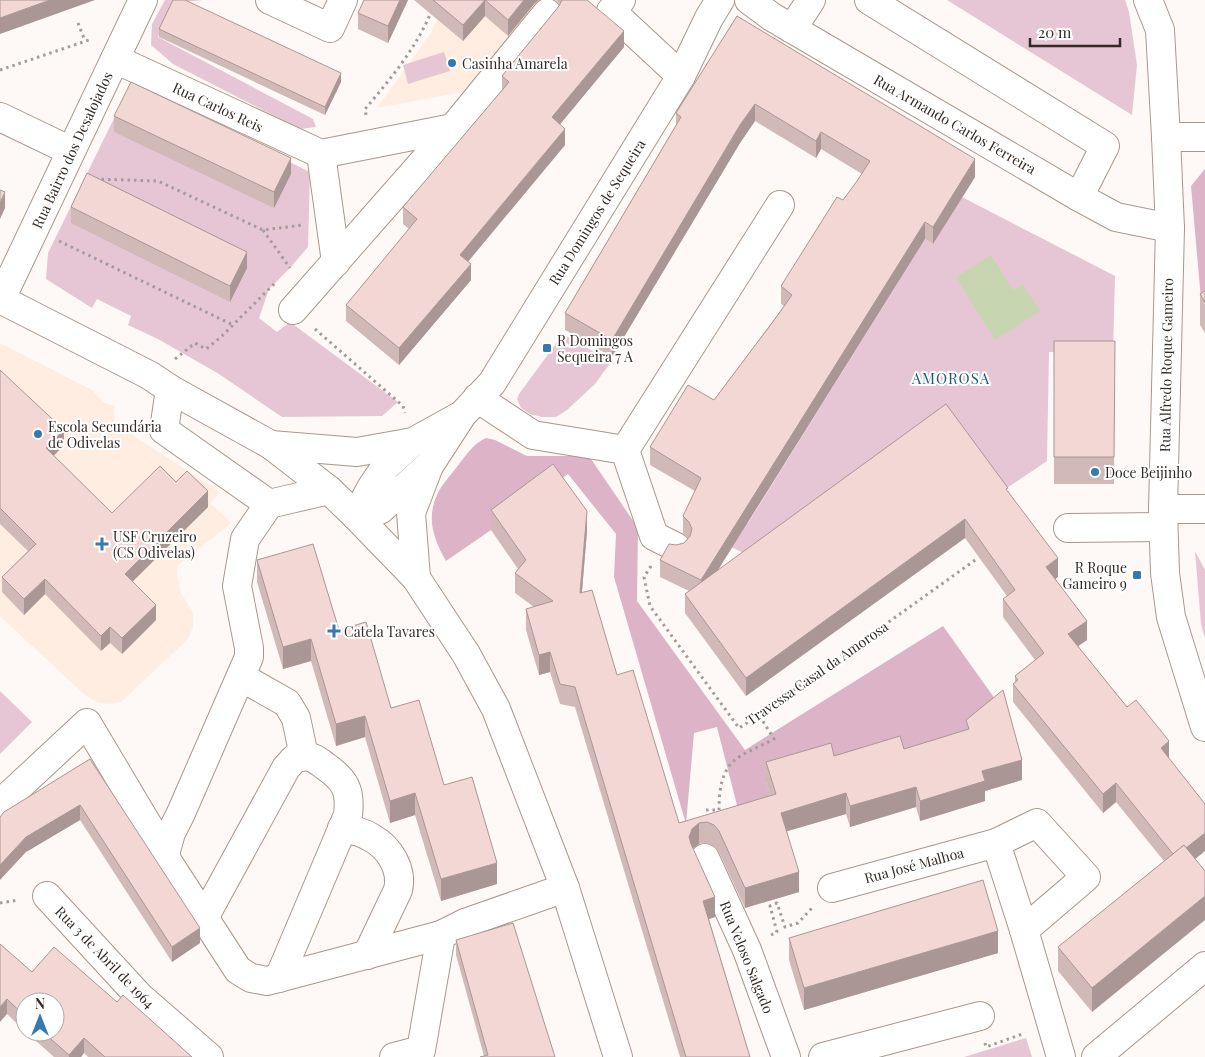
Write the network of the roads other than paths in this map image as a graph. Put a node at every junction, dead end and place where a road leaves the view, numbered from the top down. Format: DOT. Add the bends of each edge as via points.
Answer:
graph roads {
  1 [pos="143,0"];
  2 [pos="270,0"];
  3 [pos="343,0"];
  4 [pos="621,0"];
  5 [pos="720,0"];
  6 [pos="749,0"];
  7 [pos="811,0"];
  8 [pos="869,0"];
  9 [pos="1148,0"];
  10 [pos="547,13"];
  11 [pos="792,28"];
  12 [pos="120,49"];
  13 [pos="681,76"];
  14 [pos="0,117"];
  15 [pos="453,128"];
  16 [pos="1166,137"];
  17 [pos="1205,137"];
  18 [pos="71,151"];
  19 [pos="322,154"];
  20 [pos="1080,198"];
  21 [pos="780,205"];
  22 [pos="1170,228"];
  23 [pos="336,262"];
  24 [pos="0,299"];
  25 [pos="293,310"];
  26 [pos="170,389"];
  27 [pos="469,407"];
  28 [pos="413,442"];
  29 [pos="271,445"];
  30 [pos="625,450"];
  31 [pos="429,466"];
  32 [pos="328,490"];
  33 [pos="269,504"];
  34 [pos="1205,508"];
  35 [pos="356,516"];
  36 [pos="1163,518"];
  37 [pos="1068,528"];
  38 [pos="671,545"];
  39 [pos="416,578"];
  40 [pos="241,676"];
  41 [pos="1205,727"];
  42 [pos="304,756"];
  43 [pos="0,804"];
  44 [pos="342,828"];
  45 [pos="996,843"];
  46 [pos="165,854"];
  47 [pos="705,858"];
  48 [pos="565,888"];
  49 [pos="832,888"];
  50 [pos="47,896"];
  51 [pos="204,918"];
  52 [pos="1024,930"];
  53 [pos="441,935"];
  54 [pos="367,955"];
  55 [pos="1205,966"];
  56 [pos="279,978"];
  57 [pos="980,1016"];
  58 [pos="209,1057"];
  59 [pos="394,1057"];
  60 [pos="618,1057"];
  61 [pos="786,1057"];
  62 [pos="823,1057"];
  63 [pos="1061,1057"];
  64 [pos="1096,1057"];
  1 -- 12 [label="street, Rua Bairro dos Desalojados"];
  2 -- 3 [label="street" via="330,28"];
  4 -- 13 [label="street" via="610,11"];
  5 -- 13 [label="street, Rua Domingos de Sequeira"];
  6 -- 11 [label="street, Rua Armando Carlos Ferreira"];
  7 -- 11 [label="street"];
  8 -- 20 [label="street" via="1105,146"];
  9 -- 16 [label="street, Rua Alfredo Roque Gameiro" via="1160,30"];
  10 -- 15 [label="street"];
  11 -- 20 [label="street, Rua Armando Carlos Ferreira"];
  12 -- 18 [label="street, Rua Bairro dos Desalojados"];
  12 -- 19 [label="street, Rua Carlos Reis"];
  13 -- 27 [label="street, Rua Domingos de Sequeira" via="492,383"];
  14 -- 18 [label="street"];
  15 -- 19 [label="street"];
  15 -- 23 [label="street"];
  16 -- 17 [label="street"];
  16 -- 22 [label="street, Rua Alfredo Roque Gameiro"];
  18 -- 24 [label="street, Rua Bairro dos Desalojados"];
  19 -- 23 [label="street"];
  20 -- 22 [label="street, Rua Armando Carlos Ferreira" via="1116,217"];
  21 -- 30 [label="street"];
  22 -- 36 [label="street, Rua Alfredo Roque Gameiro"];
  23 -- 25 [label="street"];
  24 -- 26 [label="street"];
  26 -- 29 [label="street"];
  26 -- 33 [label="street" via="164,430"];
  27 -- 28 [label="street"];
  27 -- 30 [label="street" via="533,435"];
  27 -- 31 [label="street"];
  28 -- 29 [label="street" via="357,452"];
  28 -- 35 [label="street" via="386,466"];
  29 -- 32 [label="street"];
  30 -- 38 [label="street" via="654,536"];
  31 -- 35 [label="street" via="380,510"];
  31 -- 39 [label="street" via="411,513"];
  32 -- 33 [label="street"];
  32 -- 35 [label="street"];
  33 -- 40 [label="street" via="245,539 237,586 249,648"];
  34 -- 36 [label="street"];
  35 -- 39 [label="street"];
  36 -- 37 [label="street"];
  36 -- 41 [label="street, Rua Alfredo Roque Gameiro" via="1171,617"];
  39 -- 48 [label="street" via="466,654 496,709"];
  40 -- 42 [label="street" via="287,703 296,718"];
  40 -- 46 [label="street" via="182,813 170,832"];
  42 -- 44 [label="street" via="313,757 344,783 350,802"];
  42 -- 51 [label="street" via="294,759 286,768"];
  43 -- 46 [label="street" via="87,723"];
  44 -- 54 [label="street" via="356,830 376,840 392,856 399,874 398,890"];
  44 -- 56 [label="street"];
  45 -- 49 [label="street, Rua José Malhoa"];
  45 -- 52 [label="street"];
  45 -- 52 [label="street, Rua José Malhoa" via="1037,822 1086,877"];
  46 -- 51 [label="street"];
  47 -- 61 [label="street, Rua Veloso Salgado" via="748,950"];
  48 -- 53 [label="street" via="465,923"];
  48 -- 60 [label="street"];
  50 -- 58 [label="street, Rua 3 de Abril de 1964" via="139,996"];
  51 -- 56 [label="street" via="238,970 251,978 267,981"];
  52 -- 63 [label="street"];
  53 -- 54 [label="street"];
  53 -- 59 [label="street" via="421,1050"];
  54 -- 56 [label="street"];
  55 -- 64 [label="street"];
  57 -- 62 [label="street"];
}
